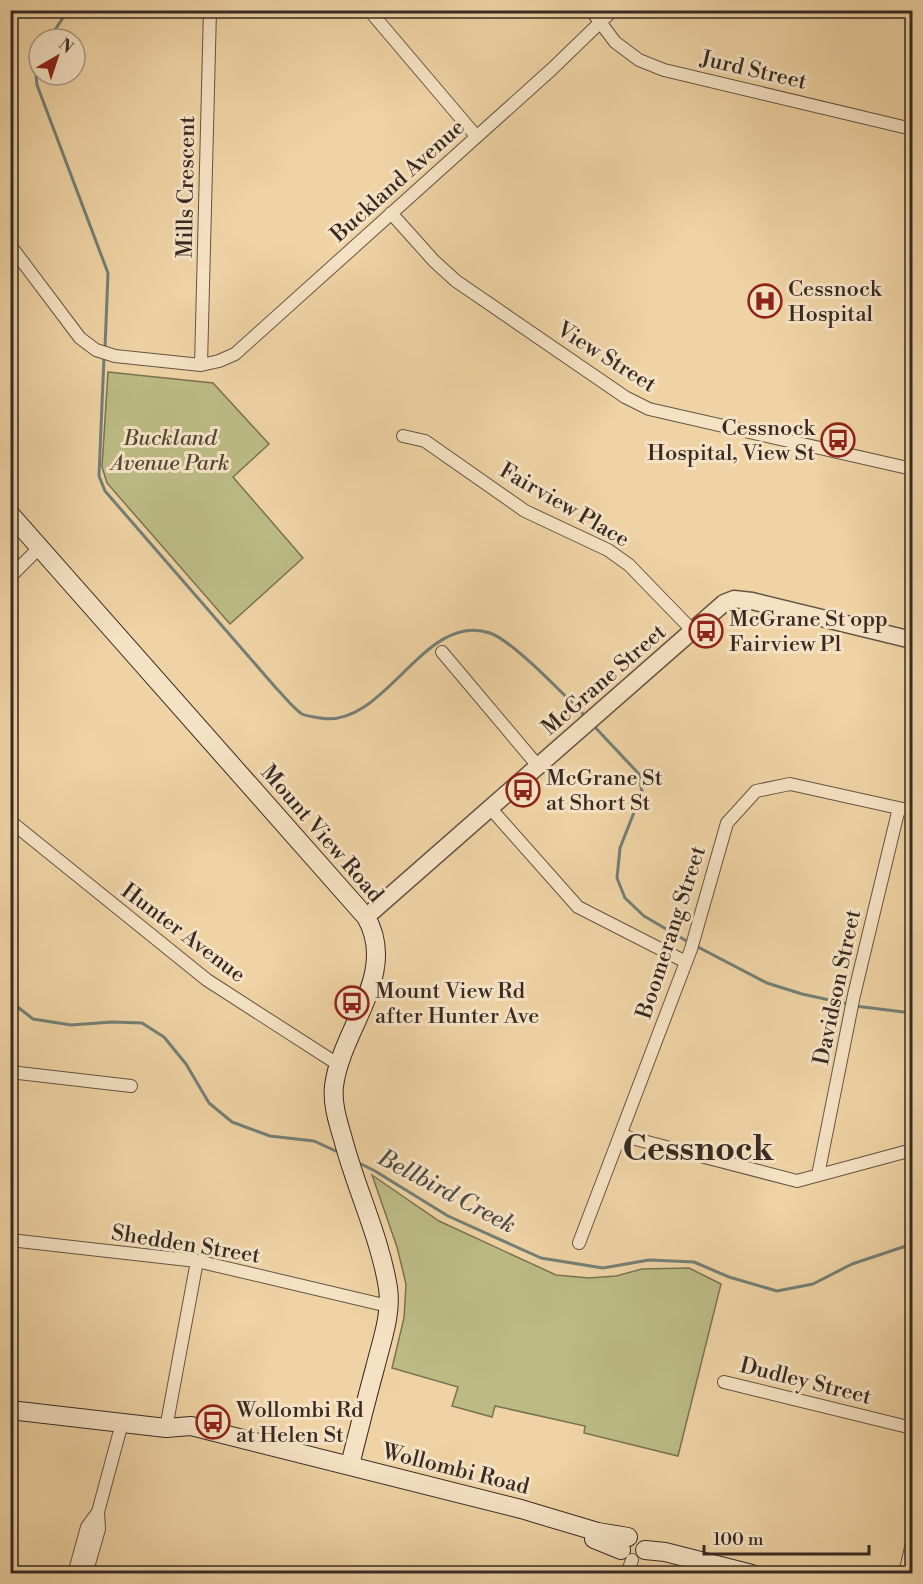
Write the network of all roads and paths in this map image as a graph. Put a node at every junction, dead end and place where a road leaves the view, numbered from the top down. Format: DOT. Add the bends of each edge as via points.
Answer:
graph roads {
  1 [pos="210,10"];
  2 [pos="369,10"];
  3 [pos="591,10"];
  4 [pos="613,10"];
  5 [pos="601,22"];
  6 [pos="912,129"];
  7 [pos="476,136"];
  8 [pos="391,213"];
  9 [pos="10,245"];
  10 [pos="201,365"];
  11 [pos="403,435"];
  12 [pos="912,469"];
  13 [pos="10,514"];
  14 [pos="40,547"];
  15 [pos="10,578"];
  16 [pos="692,630"];
  17 [pos="912,640"];
  18 [pos="442,652"];
  19 [pos="538,766"];
  20 [pos="899,808"];
  21 [pos="491,809"];
  22 [pos="912,811"];
  23 [pos="10,821"];
  24 [pos="366,917"];
  25 [pos="686,962"];
  26 [pos="339,1065"];
  27 [pos="10,1072"];
  28 [pos="131,1086"];
  29 [pos="620,1135"];
  30 [pos="912,1150"];
  31 [pos="818,1175"];
  32 [pos="10,1240"];
  33 [pos="579,1243"];
  34 [pos="197,1261"];
  35 [pos="388,1306"];
  36 [pos="724,1382"];
  37 [pos="10,1410"];
  38 [pos="122,1423"];
  39 [pos="166,1428"];
  40 [pos="912,1428"];
  41 [pos="302,1464"];
  42 [pos="350,1466"];
  43 [pos="397,1488"];
  44 [pos="98,1512"];
  45 [pos="912,1543"];
  46 [pos="630,1554"];
  47 [pos="74,1574"];
  48 [pos="86,1574"];
  49 [pos="752,1574"];
  50 [pos="904,1574"];
  1 -- 10 [label="street, Mills Crescent"];
  2 -- 7 [label="street"];
  3 -- 5 [label="street, Jurd Street"];
  4 -- 5 [label="street, Buckland Avenue"];
  5 -- 6 [label="street, Jurd Street" via="615,42 639,60 664,69"];
  5 -- 7 [label="street, Buckland Avenue"];
  7 -- 8 [label="street, Buckland Avenue"];
  8 -- 10 [label="street, Buckland Avenue" via="235,354"];
  8 -- 12 [label="street, View Street" via="456,282 649,409"];
  9 -- 10 [label="street" via="80,338 96,350 115,356"];
  11 -- 16 [label="street, Fairview Place" via="425,441 525,511 608,550 629,565"];
  13 -- 14 [label="main road, Mount View Road"];
  14 -- 15 [label="street"];
  14 -- 24 [label="main road, Mount View Road"];
  16 -- 17 [label="street, McGrane Street" via="724,603 740,599"];
  16 -- 19 [label="street, McGrane Street"];
  18 -- 19 [label="street"];
  19 -- 21 [label="street, McGrane Street"];
  20 -- 22 [label="street, Boomerang Street"];
  20 -- 25 [label="street, Boomerang Street" via="790,784 756,791 727,823"];
  20 -- 31 [label="street, Davidson Street" via="854,995"];
  21 -- 24 [label="street, McGrane Street"];
  21 -- 25 [label="street" via="578,907"];
  23 -- 26 [label="street, Hunter Avenue" via="207,980"];
  24 -- 26 [label="main road, Mount View Road" via="376,939 376,968"];
  25 -- 29 [label="street, Boomerang Street"];
  26 -- 35 [label="main road, Mount View Road" via="334,1099 351,1168 381,1257"];
  27 -- 28 [label="street"];
  29 -- 31 [label="street" via="797,1180"];
  29 -- 33 [label="street, Boomerang Street"];
  30 -- 31 [label="street"];
  32 -- 34 [label="street, Shedden Street"];
  34 -- 35 [label="street, Shedden Street"];
  34 -- 39 [label="street"];
  35 -- 42 [label="main road, Mount View Road"];
  36 -- 40 [label="street, Dudley Street"];
  37 -- 38 [label="main road, Wollombi Road"];
  38 -- 39 [label="main road, Wollombi Road"];
  38 -- 44 [label="street"];
  39 -- 41 [label="main road, Wollombi Road" via="188,1438"];
  39 -- 42 [label="main road, Wollombi Road" via="191,1426"];
  41 -- 42 [label="main road" via="340,1469"];
  41 -- 43 [label="main road, Wollombi Road"];
  42 -- 43 [label="main road" via="358,1474"];
  42 -- 46 [label="main road, Wollombi Road" via="598,1532"];
  43 -- 46 [label="main road, Wollombi Road" via="602,1540"];
  44 -- 47 [label="street" via="87,1527"];
  44 -- 48 [label="street" via="99,1529"];
  45 -- 50 [label="street"];
  46 -- 49 [label="main road, Wollombi Road" via="665,1552"];
}
